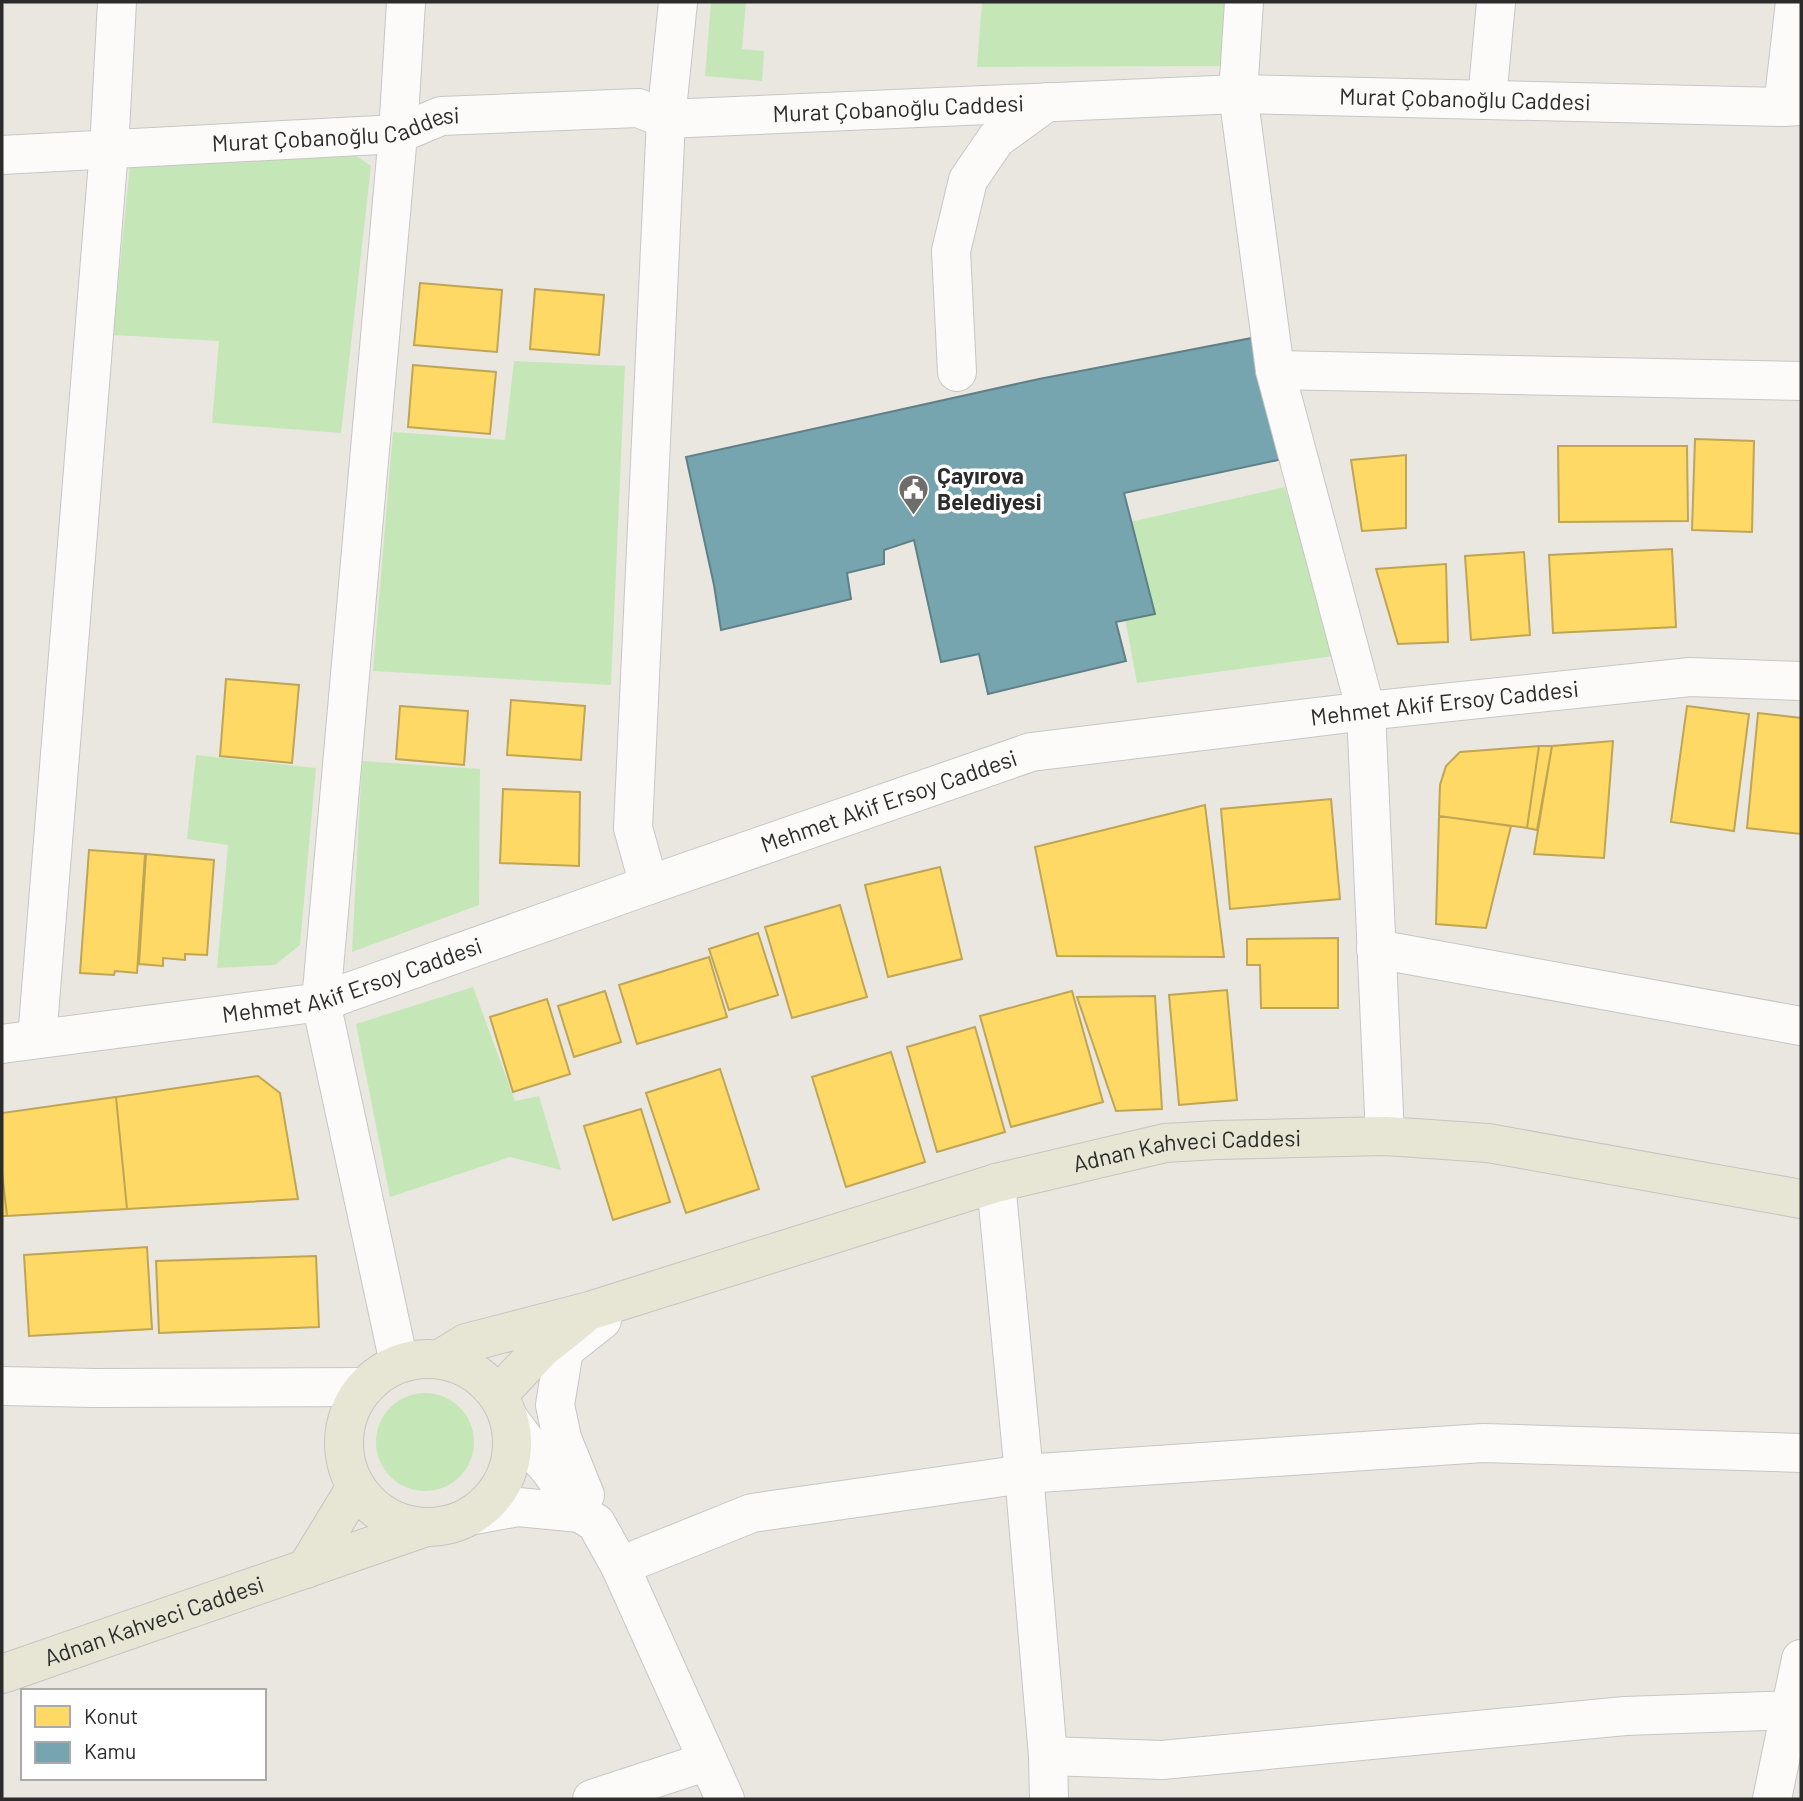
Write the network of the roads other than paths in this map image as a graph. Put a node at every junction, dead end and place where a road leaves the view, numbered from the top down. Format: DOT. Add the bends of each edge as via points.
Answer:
graph roads {
  1 [pos="117,2"];
  2 [pos="407,2"];
  3 [pos="678,2"];
  4 [pos="1244,2"];
  5 [pos="1496,2"];
  6 [pos="1795,2"];
  7 [pos="1238,94"];
  8 [pos="1487,100"];
  9 [pos="1047,102"];
  10 [pos="1792,107"];
  11 [pos="666,119"];
  12 [pos="398,134"];
  13 [pos="109,149"];
  14 [pos="2,155"];
  15 [pos="1275,370"];
  16 [pos="957,372"];
  17 [pos="1801,381"];
  18 [pos="1801,681"];
  19 [pos="1366,711"];
  20 [pos="649,884"];
  21 [pos="1376,949"];
  22 [pos="321,1002"];
  23 [pos="1801,1026"];
  24 [pos="20,1042"];
  25 [pos="1385,1136"];
  26 [pos="996,1183"];
  27 [pos="1801,1199"];
  28 [pos="642,1294"];
  29 [pos="589,1311"];
  30 [pos="440,1359"];
  31 [pos="399,1363"];
  32 [pos="2,1386"];
  33 [pos="364,1387"];
  34 [pos="503,1407"];
  35 [pos="1801,1453"];
  36 [pos="1024,1474"];
  37 [pos="356,1488"];
  38 [pos="474,1515"];
  39 [pos="588,1518"];
  40 [pos="423,1528"];
  41 [pos="620,1566"];
  42 [pos="306,1569"];
  43 [pos="1801,1660"];
  44 [pos="2,1674"];
  45 [pos="1791,1710"];
  46 [pos="1048,1756"];
  47 [pos="708,1761"];
  48 [pos="592,1799"];
  49 [pos="725,1799"];
  50 [pos="1049,1799"];
  51 [pos="1772,1799"];
  1 -- 13 [label="street"];
  2 -- 12 [label="street"];
  3 -- 11 [label="street"];
  4 -- 7 [label="street"];
  5 -- 8 [label="street"];
  6 -- 10 [label="street"];
  7 -- 8 [label="street, Murat Çobanoğlu Caddesi"];
  7 -- 9 [label="street, Murat Çobanoğlu Caddesi"];
  7 -- 15 [label="street"];
  8 -- 10 [label="street, Murat Çobanoğlu Caddesi"];
  9 -- 11 [label="street, Murat Çobanoğlu Caddesi"];
  9 -- 16 [label="street" via="996,139 968,180 951,251"];
  11 -- 12 [label="street, Murat Çobanoğlu Caddesi" via="638,107 441,116"];
  11 -- 20 [label="street" via="633,828"];
  12 -- 13 [label="street, Murat Çobanoğlu Caddesi"];
  12 -- 22 [label="street"];
  13 -- 14 [label="street, Murat Çobanoğlu Caddesi"];
  13 -- 24 [label="street"];
  15 -- 17 [label="street"];
  15 -- 19 [label="street"];
  18 -- 19 [label="street, Mehmet Akif Ersoy Caddesi" via="1690,677"];
  19 -- 20 [label="street, Mehmet Akif Ersoy Caddesi" via="1031,752"];
  19 -- 21 [label="street"];
  20 -- 22 [label="street, Mehmet Akif Ersoy Caddesi"];
  21 -- 23 [label="street"];
  21 -- 25 [label="street"];
  22 -- 24 [label="street, Mehmet Akif Ersoy Caddesi"];
  22 -- 31 [label="street"];
  25 -- 26 [label="main road, Adnan Kahveci Caddesi" via="1165,1143"];
  25 -- 27 [label="main road, Adnan Kahveci Caddesi" via="1488,1143"];
  26 -- 28 [label="main road, Adnan Kahveci Caddesi"];
  26 -- 36 [label="street"];
  28 -- 29 [label="main road, Adnan Kahveci Caddesi"];
  28 -- 39 [label="street" via="594,1324 564,1350 555,1405"];
  29 -- 30 [label="main road, Adnan Kahveci Caddesi" via="466,1343"];
  29 -- 34 [label="main road, Adnan Kahveci Caddesi" via="541,1349"];
  30 -- 31 [label="main road"];
  30 -- 34 [label="main road" via="482,1378"];
  31 -- 33 [label="main road"];
  32 -- 33 [label="street"];
  33 -- 37 [label="main road" via="350,1410 344,1436 346,1462"];
  34 -- 38 [label="main road" via="513,1446 508,1473 494,1497"];
  34 -- 39 [label="street"];
  35 -- 36 [label="street" via="1483,1443"];
  36 -- 41 [label="street" via="752,1513"];
  36 -- 46 [label="street"];
  37 -- 40 [label="main road" via="373,1508 397,1522"];
  37 -- 42 [label="main road"];
  38 -- 39 [label="street" via="518,1507"];
  38 -- 40 [label="main road" via="449,1525"];
  39 -- 41 [label="street"];
  40 -- 42 [label="main road, Adnan Kahveci Caddesi"];
  41 -- 47 [label="street"];
  42 -- 44 [label="main road, Adnan Kahveci Caddesi"];
  43 -- 45 [label="street"];
  45 -- 46 [label="street" via="1625,1716 1162,1760"];
  45 -- 51 [label="street"];
  46 -- 50 [label="street"];
  47 -- 48 [label="street"];
  47 -- 49 [label="street"];
}
